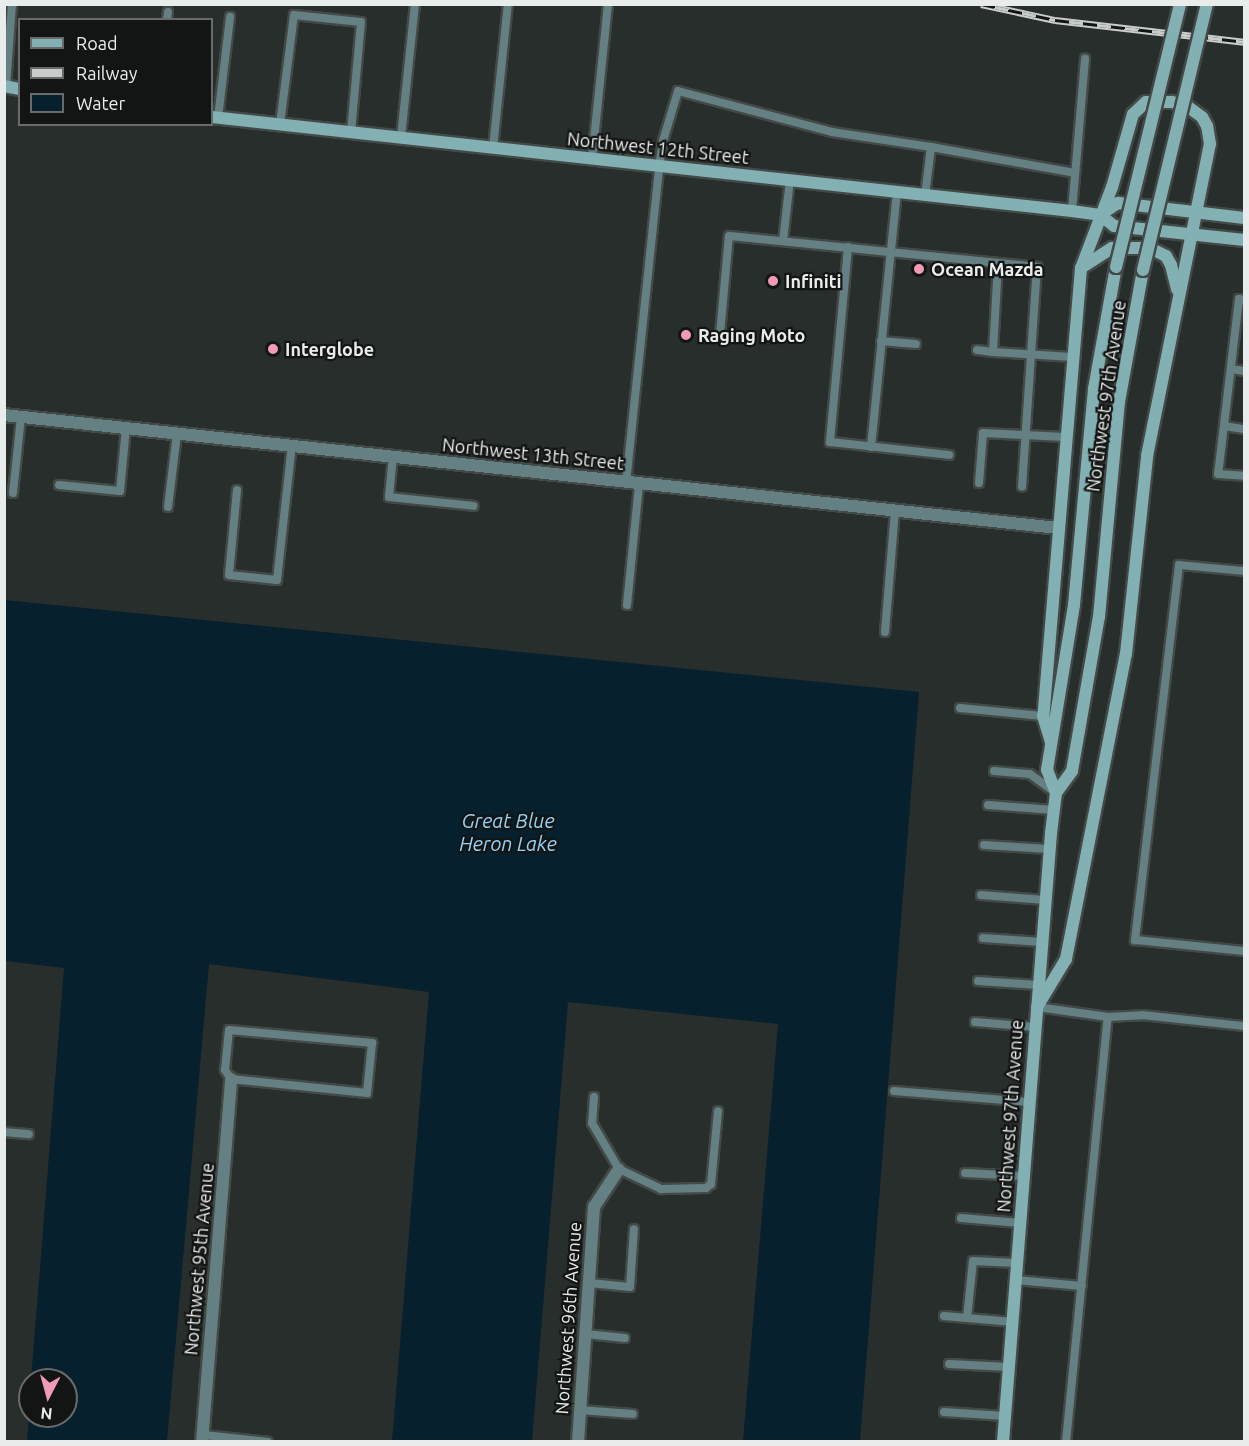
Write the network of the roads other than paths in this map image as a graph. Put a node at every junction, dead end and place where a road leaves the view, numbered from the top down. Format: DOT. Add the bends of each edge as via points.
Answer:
graph roads {
  1 [pos="12,4"];
  2 [pos="416,4"];
  3 [pos="508,4"];
  4 [pos="608,4"];
  5 [pos="1180,4"];
  6 [pos="1207,4"];
  7 [pos="230,17"];
  8 [pos="1085,59"];
  9 [pos="5,86"];
  10 [pos="215,118"];
  11 [pos="280,124"];
  12 [pos="351,132"];
  13 [pos="401,137"];
  14 [pos="931,147"];
  15 [pos="493,148"];
  16 [pos="592,159"];
  17 [pos="659,166"];
  18 [pos="1076,173"];
  19 [pos="790,180"];
  20 [pos="897,192"];
  21 [pos="925,195"];
  22 [pos="1072,211"];
  23 [pos="1196,212"];
  24 [pos="1100,215"];
  25 [pos="1245,218"];
  26 [pos="1191,234"];
  27 [pos="1245,240"];
  28 [pos="783,241"];
  29 [pos="848,247"];
  30 [pos="890,252"];
  31 [pos="998,263"];
  32 [pos="1082,268"];
  33 [pos="1179,296"];
  34 [pos="1245,300"];
  35 [pos="720,334"];
  36 [pos="881,341"];
  37 [pos="916,344"];
  38 [pos="977,350"];
  39 [pos="993,352"];
  40 [pos="1031,355"];
  41 [pos="1072,357"];
  42 [pos="1231,369"];
  43 [pos="1245,371"];
  44 [pos="4,415"];
  45 [pos="21,417"];
  46 [pos="1224,426"];
  47 [pos="126,428"];
  48 [pos="1245,429"];
  49 [pos="177,434"];
  50 [pos="1025,434"];
  51 [pos="1065,437"];
  52 [pos="292,446"];
  53 [pos="871,447"];
  54 [pos="949,455"];
  55 [pos="393,456"];
  56 [pos="1245,476"];
  57 [pos="626,483"];
  58 [pos="979,483"];
  59 [pos="639,484"];
  60 [pos="59,485"];
  61 [pos="1022,486"];
  62 [pos="237,490"];
  63 [pos="13,493"];
  64 [pos="474,506"];
  65 [pos="168,507"];
  66 [pos="895,510"];
  67 [pos="1058,528"];
  68 [pos="1245,571"];
  69 [pos="627,605"];
  70 [pos="885,632"];
  71 [pos="960,708"];
  72 [pos="1043,716"];
  73 [pos="1052,742"];
  74 [pos="994,771"];
  75 [pos="1056,793"];
  76 [pos="988,805"];
  77 [pos="1054,810"];
  78 [pos="984,845"];
  79 [pos="1049,849"];
  80 [pos="981,895"];
  81 [pos="1045,900"];
  82 [pos="983,938"];
  83 [pos="1042,942"];
  84 [pos="1245,951"];
  85 [pos="978,981"];
  86 [pos="1038,985"];
  87 [pos="1037,1008"];
  88 [pos="1108,1017"];
  89 [pos="975,1022"];
  90 [pos="1245,1026"];
  91 [pos="1035,1027"];
  92 [pos="231,1079"];
  93 [pos="894,1091"];
  94 [pos="594,1097"];
  95 [pos="1029,1102"];
  96 [pos="718,1111"];
  97 [pos="4,1132"];
  98 [pos="29,1134"];
  99 [pos="619,1169"];
  100 [pos="965,1173"];
  101 [pos="1023,1176"];
  102 [pos="961,1218"];
  103 [pos="1020,1223"];
  104 [pos="634,1229"];
  105 [pos="1017,1263"];
  106 [pos="1016,1280"];
  107 [pos="590,1283"];
  108 [pos="1082,1286"];
  109 [pos="944,1316"];
  110 [pos="968,1318"];
  111 [pos="1013,1322"];
  112 [pos="586,1334"];
  113 [pos="625,1338"];
  114 [pos="949,1364"];
  115 [pos="1009,1367"];
  116 [pos="580,1410"];
  117 [pos="944,1412"];
  118 [pos="633,1414"];
  119 [pos="1005,1416"];
  120 [pos="202,1438"];
  121 [pos="268,1442"];
  122 [pos="578,1442"];
  123 [pos="1003,1442"];
  124 [pos="1066,1442"];
  1 -- 9 [label="lane"];
  2 -- 13 [label="lane"];
  3 -- 15 [label="lane"];
  4 -- 16 [label="lane"];
  5 -- 73 [label="street, Northwest 97th Avenue, bridge" via="1116,267 1095,380 1074,605"];
  6 -- 75 [label="street, Northwest 97th Avenue, bridge" via="1143,270 1119,402 1095,644 1072,771"];
  7 -- 10 [label="lane"];
  8 -- 18 [label="lane"];
  10 -- 11 [label="street, Northwest 12th Street"];
  11 -- 12 [label="street, Northwest 12th Street"];
  11 -- 12 [label="lane" via="294,15 361,22"];
  12 -- 13 [label="street, Northwest 12th Street"];
  13 -- 15 [label="street, Northwest 12th Street"];
  14 -- 17 [label="lane" via="832,132 678,91"];
  14 -- 18 [label="lane"];
  14 -- 21 [label="lane"];
  15 -- 16 [label="street, Northwest 12th Street"];
  16 -- 17 [label="street, Northwest 12th Street"];
  17 -- 19 [label="street, Northwest 12th Street"];
  17 -- 57 [label="lane"];
  18 -- 22 [label="lane"];
  19 -- 20 [label="street, Northwest 12th Street"];
  19 -- 28 [label="lane"];
  20 -- 21 [label="street, Northwest 12th Street"];
  20 -- 30 [label="lane"];
  21 -- 22 [label="street, Northwest 12th Street"];
  22 -- 24 [label="street, Northwest 12th Street"];
  23 -- 24 [label="street" via="1118,203"];
  23 -- 24 [label="street" via="1210,144 1207,126 1197,112 1159,101 1146,102 1133,114"];
  23 -- 25 [label="street"];
  23 -- 26 [label="street"];
  24 -- 26 [label="street, Northwest 12th Street" via="1114,226"];
  24 -- 32 [label="street"];
  26 -- 27 [label="street, Northwest 12th Street"];
  26 -- 33 [label="street"];
  28 -- 29 [label="lane"];
  28 -- 35 [label="lane" via="729,236"];
  29 -- 30 [label="lane"];
  29 -- 53 [label="lane" via="830,442"];
  30 -- 31 [label="lane"];
  30 -- 36 [label="lane"];
  31 -- 39 [label="lane"];
  31 -- 40 [label="lane" via="1037,267"];
  32 -- 33 [label="street" via="1112,248 1150,248 1166,256"];
  32 -- 41 [label="street"];
  33 -- 87 [label="street" via="1146,462 1130,630 1066,960"];
  34 -- 42 [label="lane" via="1239,299"];
  36 -- 37 [label="lane"];
  36 -- 53 [label="lane"];
  38 -- 39 [label="lane"];
  39 -- 40 [label="lane"];
  40 -- 41 [label="lane"];
  40 -- 50 [label="lane"];
  41 -- 51 [label="street"];
  42 -- 43 [label="lane"];
  42 -- 46 [label="lane"];
  44 -- 45 [label="street, Northwest 13th Street"];
  45 -- 47 [label="street, Northwest 13th Street"];
  45 -- 63 [label="lane"];
  46 -- 48 [label="lane"];
  46 -- 56 [label="lane" via="1218,474"];
  47 -- 49 [label="street, Northwest 13th Street"];
  47 -- 60 [label="lane" via="120,491"];
  49 -- 52 [label="street, Northwest 13th Street"];
  49 -- 65 [label="lane"];
  50 -- 51 [label="lane"];
  50 -- 58 [label="lane" via="982,433"];
  50 -- 61 [label="lane"];
  51 -- 67 [label="street"];
  52 -- 55 [label="street, Northwest 13th Street"];
  52 -- 62 [label="lane" via="277,580 229,575"];
  53 -- 54 [label="lane"];
  55 -- 57 [label="street, Northwest 13th Street"];
  55 -- 64 [label="lane" via="389,497"];
  57 -- 59 [label="street, Northwest 13th Street"];
  59 -- 66 [label="street, Northwest 13th Street"];
  59 -- 69 [label="lane"];
  66 -- 67 [label="street, Northwest 13th Street"];
  66 -- 70 [label="lane"];
  67 -- 72 [label="street"];
  68 -- 84 [label="lane" via="1179,565 1135,940"];
  71 -- 72 [label="lane"];
  72 -- 73 [label="street"];
  73 -- 75 [label="street, Northwest 97th Avenue" via="1047,770"];
  74 -- 75 [label="lane" via="1030,774"];
  75 -- 77 [label="street, Northwest 97th Avenue"];
  76 -- 77 [label="lane"];
  77 -- 79 [label="street, Northwest 97th Avenue"];
  78 -- 79 [label="lane"];
  79 -- 81 [label="street, Northwest 97th Avenue"];
  80 -- 81 [label="lane"];
  81 -- 83 [label="street, Northwest 97th Avenue"];
  82 -- 83 [label="lane"];
  83 -- 86 [label="street, Northwest 97th Avenue"];
  85 -- 86 [label="lane"];
  86 -- 87 [label="street, Northwest 97th Avenue"];
  87 -- 88 [label="lane"];
  87 -- 91 [label="street, Northwest 97th Avenue"];
  88 -- 90 [label="lane" via="1142,1015"];
  88 -- 108 [label="lane"];
  89 -- 91 [label="lane"];
  91 -- 95 [label="street, Northwest 97th Avenue"];
  92 -- 92 [label="lane" via="367,1093 372,1043 229,1030 225,1070"];
  92 -- 120 [label="street, Northwest 95th Avenue"];
  93 -- 95 [label="lane"];
  94 -- 99 [label="lane" via="592,1123"];
  95 -- 101 [label="street, Northwest 97th Avenue"];
  96 -- 99 [label="lane" via="713,1178 706,1188 661,1189"];
  97 -- 98 [label="lane"];
  99 -- 107 [label="street, Northwest 96th Avenue" via="594,1207"];
  100 -- 101 [label="lane"];
  101 -- 103 [label="street, Northwest 97th Avenue"];
  102 -- 103 [label="lane"];
  103 -- 105 [label="street, Northwest 97th Avenue"];
  104 -- 107 [label="lane" via="630,1287"];
  105 -- 106 [label="street, Northwest 97th Avenue"];
  105 -- 110 [label="lane" via="973,1261"];
  106 -- 108 [label="lane"];
  106 -- 111 [label="street, Northwest 97th Avenue"];
  107 -- 112 [label="street, Northwest 96th Avenue"];
  108 -- 124 [label="lane"];
  109 -- 110 [label="lane"];
  110 -- 111 [label="lane"];
  111 -- 115 [label="street, Northwest 97th Avenue"];
  112 -- 113 [label="lane"];
  112 -- 116 [label="street, Northwest 96th Avenue"];
  114 -- 115 [label="lane"];
  115 -- 119 [label="street, Northwest 97th Avenue"];
  116 -- 118 [label="lane"];
  116 -- 122 [label="street, Northwest 96th Avenue"];
  117 -- 119 [label="lane"];
  119 -- 123 [label="street, Northwest 97th Avenue"];
  120 -- 121 [label="lane"];
}
